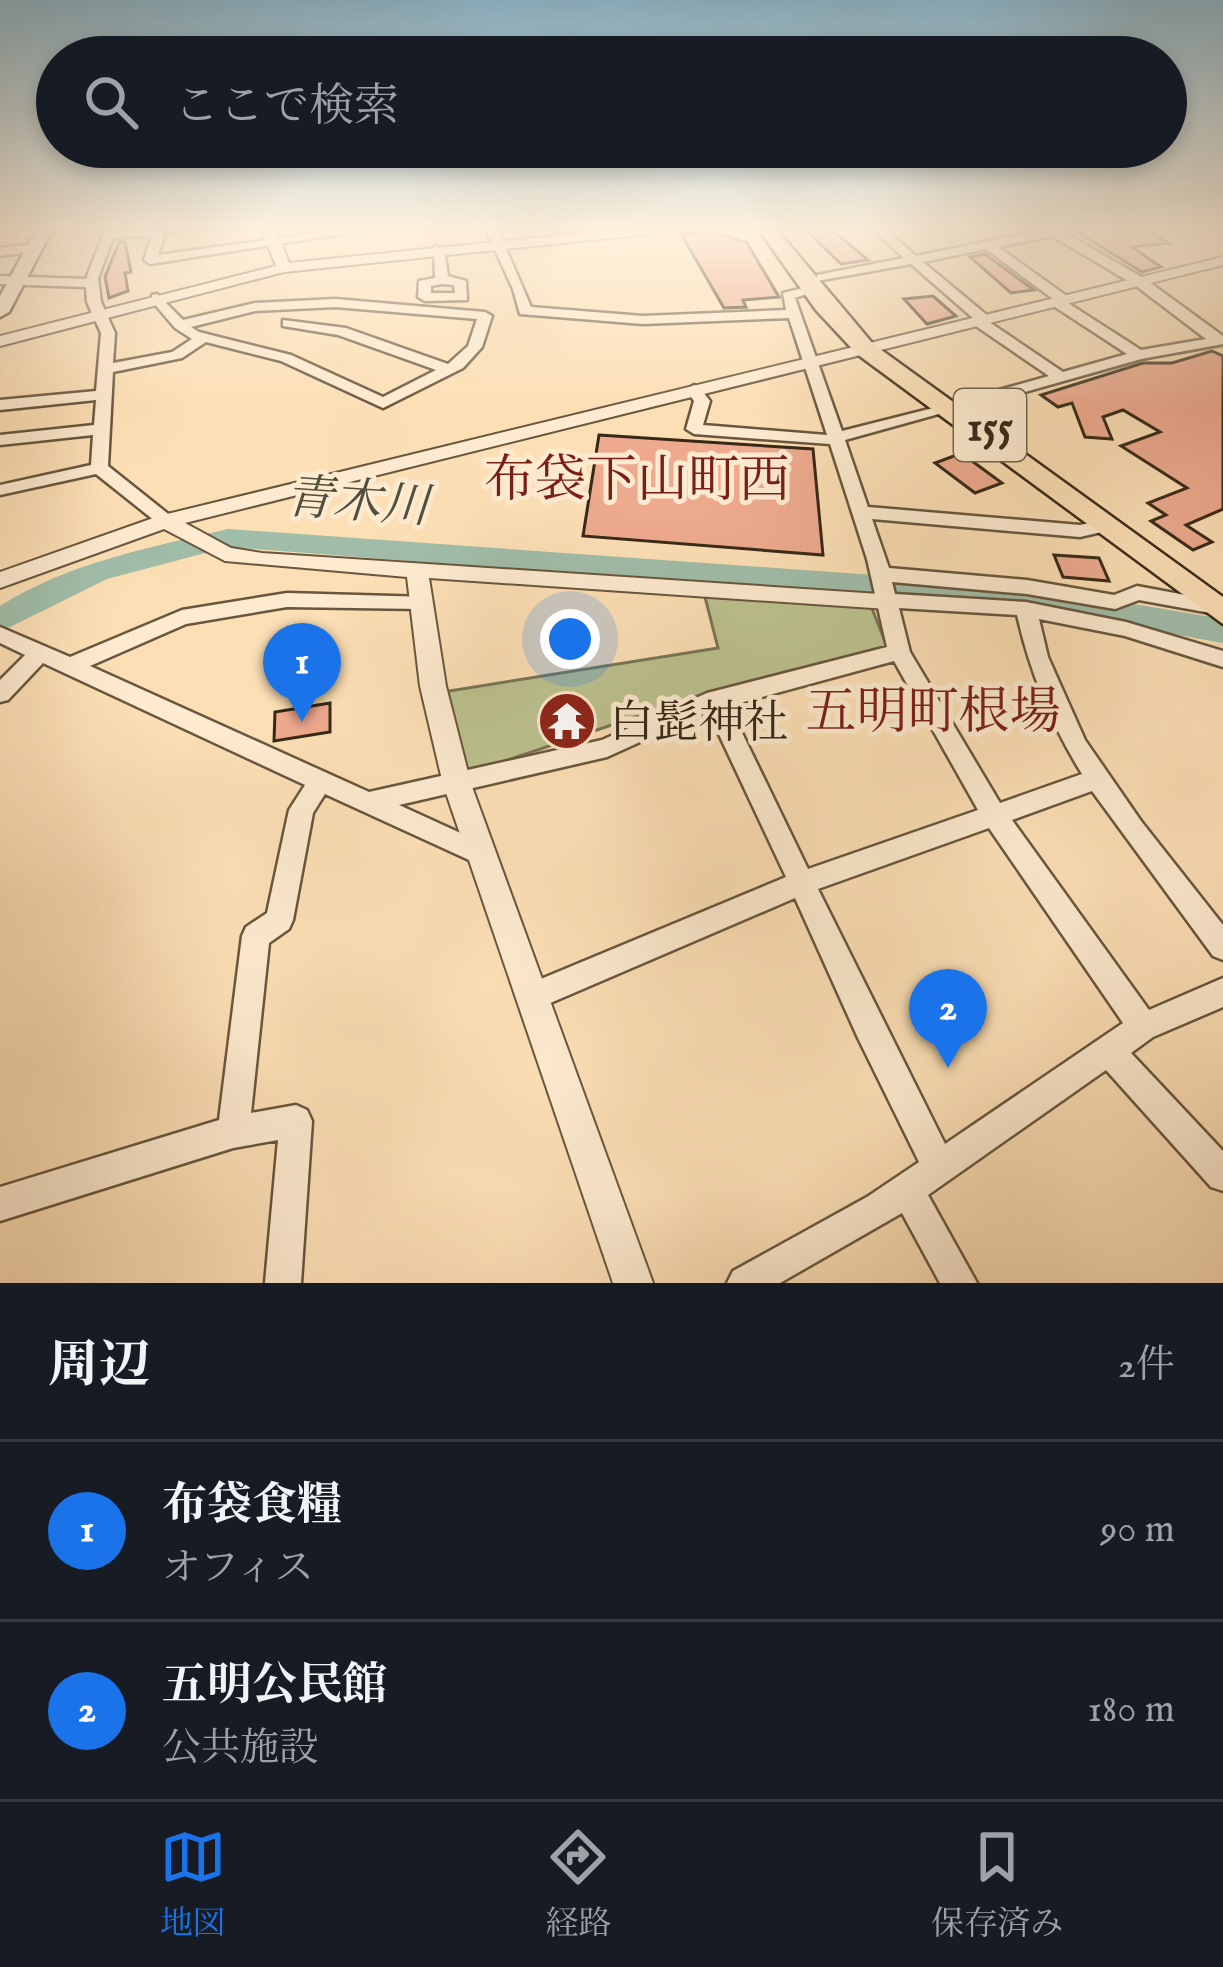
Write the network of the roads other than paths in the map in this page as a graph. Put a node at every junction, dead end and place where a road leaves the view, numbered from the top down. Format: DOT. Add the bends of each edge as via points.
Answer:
graph roads {
  1 [pos="55,290"];
  2 [pos="93,290"];
  3 [pos="191,290"];
  4 [pos="522,290"];
  5 [pos="798,290"];
  6 [pos="823,290"];
  7 [pos="950,290"];
  8 [pos="1046,290"];
  9 [pos="1107,290"];
  10 [pos="1151,290"];
  11 [pos="5,295"];
  12 [pos="157,298"];
  13 [pos="1060,301"];
  14 [pos="298,304"];
  15 [pos="100,313"];
  16 [pos="793,314"];
  17 [pos="981,320"];
  18 [pos="288,322"];
  19 [pos="180,325"];
  20 [pos="203,338"];
  21 [pos="1220,340"];
  22 [pos="0,341"];
  23 [pos="873,347"];
  24 [pos="254,349"];
  25 [pos="1139,355"];
  26 [pos="813,361"];
  27 [pos="106,369"];
  28 [pos="450,370"];
  29 [pos="1061,376"];
  30 [pos="694,390"];
  31 [pos="104,395"];
  32 [pos="0,405"];
  33 [pos="953,408"];
  34 [pos="101,429"];
  35 [pos="0,440"];
  36 [pos="836,440"];
  37 [pos="99,468"];
  38 [pos="0,490"];
  39 [pos="861,512"];
  40 [pos="166,521"];
  41 [pos="1103,526"];
  42 [pos="0,580"];
  43 [pos="419,587"];
  44 [pos="884,587"];
  45 [pos="1221,604"];
  46 [pos="1027,609"];
  47 [pos="0,634"];
  48 [pos="899,652"];
  49 [pos="40,653"];
  50 [pos="1218,656"];
  51 [pos="73,665"];
  52 [pos="0,694"];
  53 [pos="715,699"];
  54 [pos="1096,779"];
  55 [pos="321,780"];
  56 [pos="458,784"];
  57 [pos="369,802"];
  58 [pos="993,814"];
  59 [pos="479,854"];
  60 [pos="802,883"];
  61 [pos="1223,947"];
  62 [pos="1223,992"];
  63 [pos="534,996"];
  64 [pos="1143,1027"];
  65 [pos="1109,1051"];
  66 [pos="233,1132"];
  67 [pos="940,1168"];
  68 [pos="1223,1175"];
  69 [pos="907,1190"];
  70 [pos="0,1204"];
  71 [pos="283,1283"];
  72 [pos="633,1283"];
  73 [pos="745,1283"];
  74 [pos="959,1283"];
  1 -- 11 [label="street"];
  2 -- 15 [label="street"];
  3 -- 12 [label="street"];
  4 -- 16 [label="street" via="525,311 643,320"];
  5 -- 16 [label="street" via="790,293"];
  6 -- 23 [label="highway, 155"];
  7 -- 17 [label="street"];
  8 -- 13 [label="street"];
  9 -- 13 [label="street"];
  10 -- 21 [label="street"];
  12 -- 15 [label="street"];
  12 -- 19 [label="street"];
  13 -- 17 [label="street"];
  13 -- 25 [label="street"];
  14 -- 18 [label="street"];
  14 -- 19 [label="street"];
  14 -- 28 [label="street" via="485,316 475,347"];
  15 -- 22 [label="street"];
  15 -- 27 [label="street"];
  16 -- 26 [label="street"];
  17 -- 23 [label="street"];
  17 -- 29 [label="street"];
  18 -- 24 [label="street"];
  18 -- 28 [label="street" via="341,331"];
  19 -- 20 [label="street"];
  20 -- 24 [label="street"];
  20 -- 27 [label="street" via="177,356"];
  21 -- 25 [label="street"];
  23 -- 26 [label="street"];
  23 -- 33 [label="highway, 155"];
  24 -- 28 [label="street" via="383,403"];
  25 -- 29 [label="street"];
  26 -- 30 [label="street"];
  26 -- 36 [label="street"];
  27 -- 31 [label="street"];
  29 -- 33 [label="street"];
  30 -- 36 [label="street" via="702,401 694,430"];
  30 -- 40 [label="street"];
  31 -- 32 [label="street"];
  31 -- 34 [label="street"];
  33 -- 36 [label="street"];
  33 -- 41 [label="highway, 155"];
  33 -- 45 [label="highway, 155"];
  34 -- 35 [label="street"];
  34 -- 37 [label="street"];
  36 -- 39 [label="street"];
  37 -- 38 [label="street"];
  37 -- 40 [label="street"];
  39 -- 41 [label="street" via="1080,531"];
  39 -- 44 [label="street"];
  40 -- 42 [label="street"];
  40 -- 43 [label="street" via="219,551"];
  41 -- 45 [label="highway, 155"];
  43 -- 44 [label="street"];
  43 -- 51 [label="street" via="182,617"];
  43 -- 56 [label="street"];
  44 -- 45 [label="street" via="1027,587 1115,602 1137,593"];
  44 -- 46 [label="street"];
  44 -- 48 [label="street"];
  46 -- 50 [label="street"];
  46 -- 54 [label="street" via="1036,664"];
  47 -- 49 [label="street"];
  48 -- 53 [label="street"];
  48 -- 58 [label="street"];
  49 -- 51 [label="street"];
  49 -- 52 [label="street"];
  51 -- 55 [label="street"];
  53 -- 56 [label="street" via="607,748"];
  53 -- 60 [label="street" via="741,770"];
  54 -- 58 [label="street"];
  54 -- 61 [label="street"];
  55 -- 57 [label="street"];
  55 -- 66 [label="street" via="301,810 279,920 256,936"];
  56 -- 57 [label="street"];
  56 -- 59 [label="street"];
  57 -- 59 [label="street"];
  58 -- 60 [label="street"];
  58 -- 64 [label="street"];
  59 -- 63 [label="street"];
  60 -- 63 [label="street"];
  60 -- 67 [label="street" via="871,1042"];
  62 -- 64 [label="street"];
  63 -- 72 [label="street"];
  64 -- 65 [label="street"];
  65 -- 67 [label="street"];
  65 -- 68 [label="street"];
  66 -- 70 [label="street"];
  66 -- 71 [label="street" via="296,1121"];
  67 -- 69 [label="street"];
  69 -- 73 [label="street"];
  69 -- 74 [label="street"];
}
